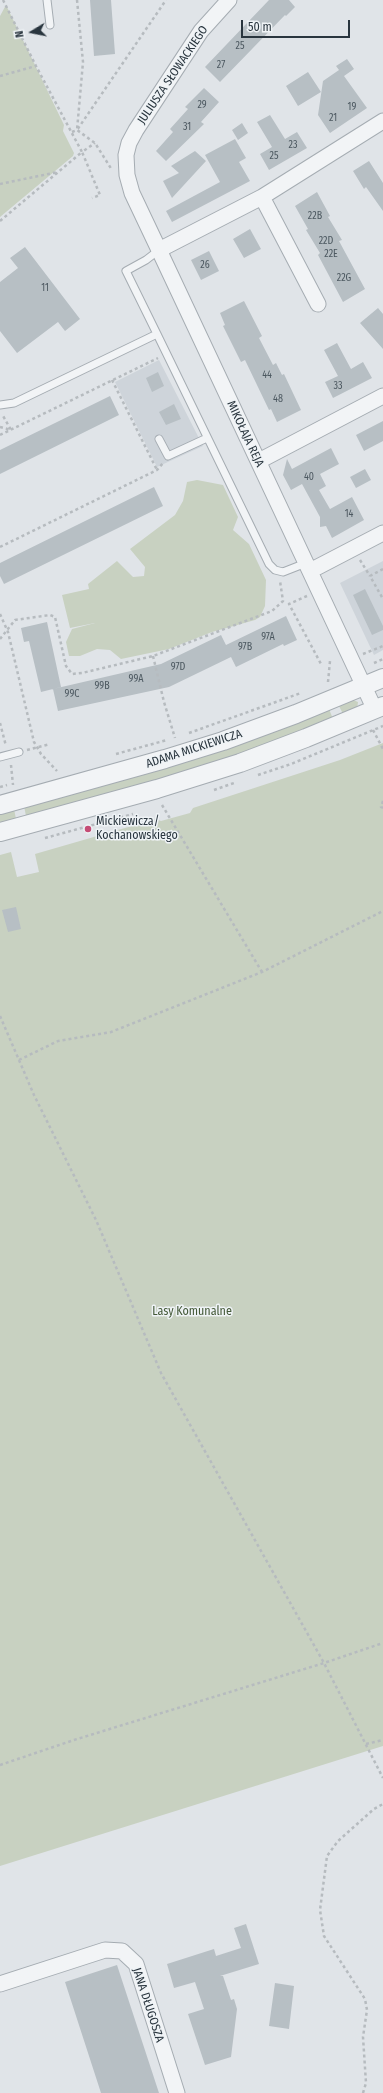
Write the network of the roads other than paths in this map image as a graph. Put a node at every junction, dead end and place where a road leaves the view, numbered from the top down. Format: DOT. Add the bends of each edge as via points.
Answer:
graph roads {
  1 [pos="47,0"];
  2 [pos="228,0"];
  3 [pos="50,25"];
  4 [pos="383,121"];
  5 [pos="126,155"];
  6 [pos="262,197"];
  7 [pos="159,250"];
  8 [pos="318,304"];
  9 [pos="156,334"];
  10 [pos="383,396"];
  11 [pos="0,404"];
  12 [pos="207,438"];
  13 [pos="159,439"];
  14 [pos="258,462"];
  15 [pos="383,533"];
  16 [pos="309,567"];
  17 [pos="358,672"];
  18 [pos="383,678"];
  19 [pos="379,708"];
  20 [pos="19,752"];
  21 [pos="0,757"];
  22 [pos="0,805"];
  23 [pos="0,832"];
  24 [pos="0,1984"];
  25 [pos="177,2093"];
  1 -- 3 [label="lane"];
  2 -- 5 [label="street, JULIUSZA SŁOWACKIEGO" via="201,31 133,137"];
  4 -- 6 [label="street"];
  5 -- 7 [label="street, MIKOŁAJA REJA" via="129,184"];
  6 -- 7 [label="street"];
  6 -- 8 [label="street"];
  7 -- 9 [label="lane" via="126,271"];
  7 -- 14 [label="street, MIKOŁAJA REJA"];
  9 -- 11 [label="lane" via="14,403"];
  9 -- 12 [label="lane"];
  10 -- 14 [label="street"];
  12 -- 13 [label="lane" via="168,456"];
  12 -- 16 [label="lane" via="269,564 278,572"];
  14 -- 16 [label="street, MIKOŁAJA REJA"];
  15 -- 16 [label="street" via="353,550"];
  16 -- 17 [label="street, MIKOŁAJA REJA"];
  17 -- 18 [label="street, ADAMA MICKIEWICZA"];
  17 -- 19 [label="street, MIKOŁAJA REJA"];
  17 -- 22 [label="street, ADAMA MICKIEWICZA" via="296,714 165,759"];
  19 -- 23 [label="street" via="240,763"];
  20 -- 21 [label="lane"];
  24 -- 25 [label="street, JANA DŁUGOSZA" via="105,1950 122,1951 136,1964"];
}
